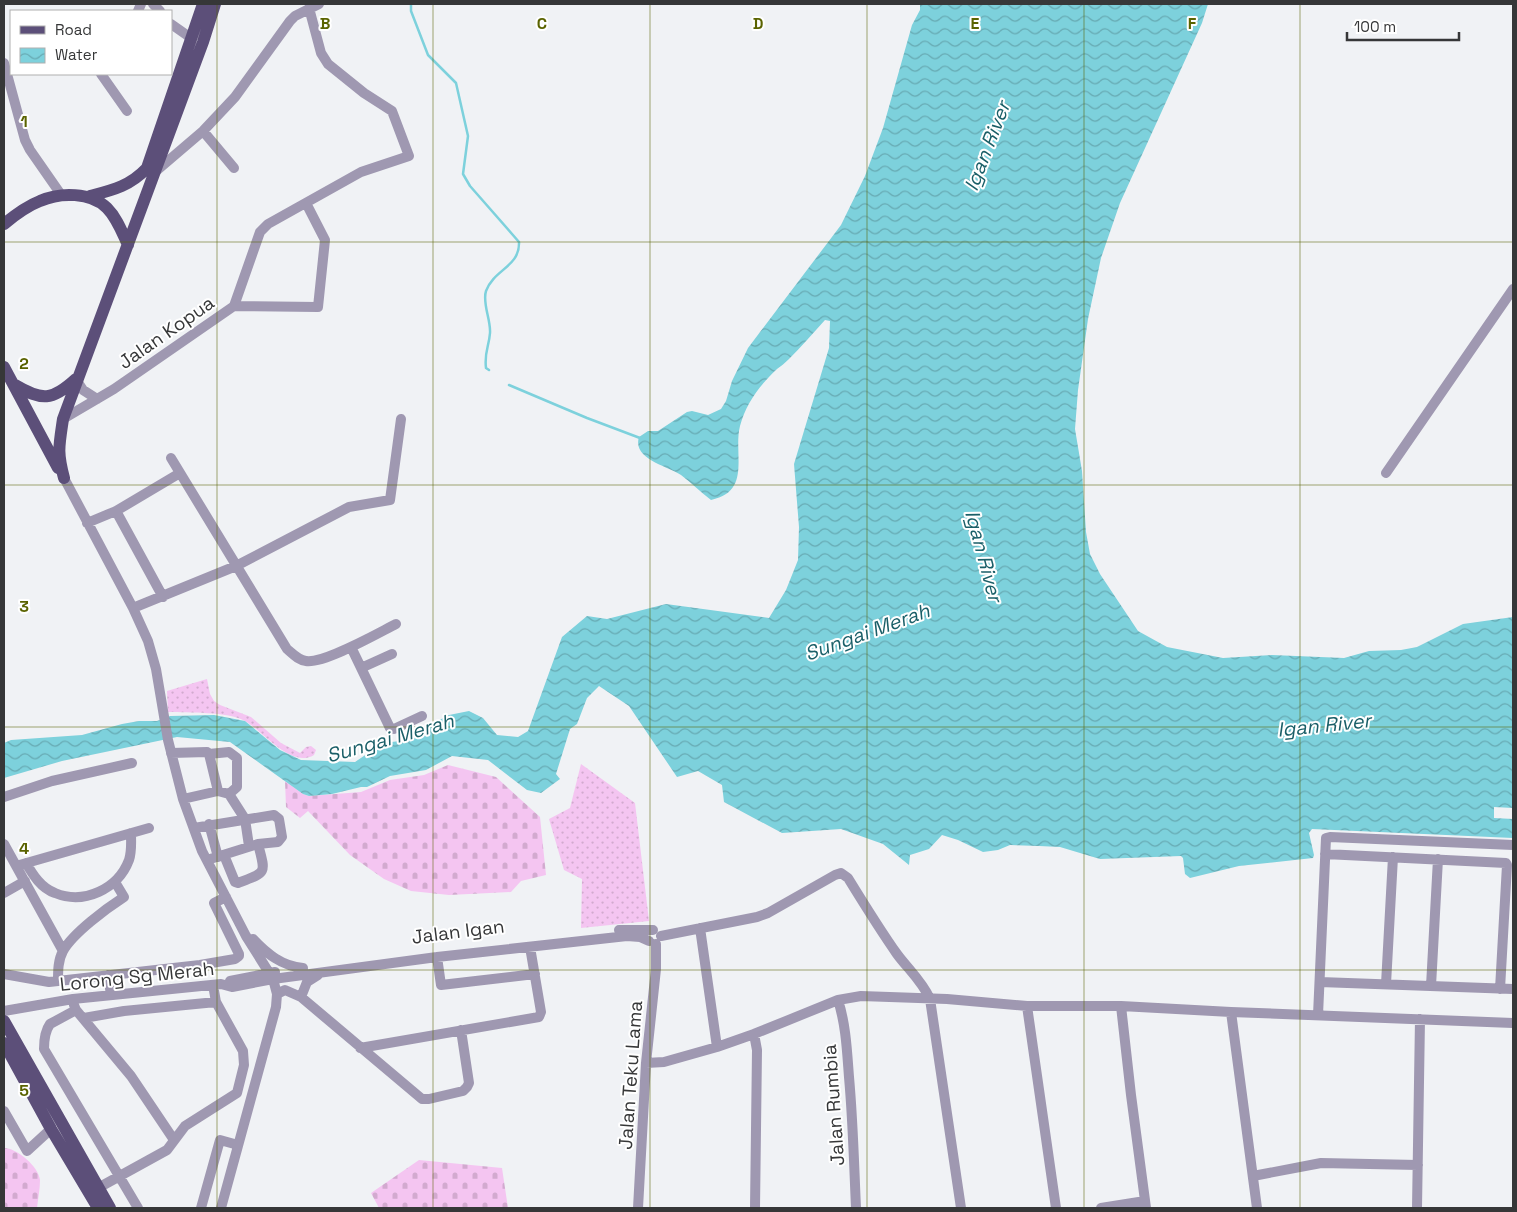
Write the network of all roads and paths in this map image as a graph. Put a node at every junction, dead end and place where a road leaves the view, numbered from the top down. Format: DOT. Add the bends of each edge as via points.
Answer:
graph roads {
  1 [pos="203,4"];
  2 [pos="215,4"];
  3 [pos="320,4"];
  4 [pos="310,8"];
  5 [pos="172,25"];
  6 [pos="191,38"];
  7 [pos="4,63"];
  8 [pos="102,75"];
  9 [pos="127,111"];
  10 [pos="202,132"];
  11 [pos="234,168"];
  12 [pos="155,172"];
  13 [pos="62,196"];
  14 [pos="90,196"];
  15 [pos="306,203"];
  16 [pos="4,224"];
  17 [pos="128,245"];
  18 [pos="1513,289"];
  19 [pos="234,306"];
  20 [pos="4,367"];
  21 [pos="78,378"];
  22 [pos="12,384"];
  23 [pos="97,399"];
  24 [pos="63,419"];
  25 [pos="401,419"];
  26 [pos="171,458"];
  27 [pos="180,473"];
  28 [pos="1386,473"];
  29 [pos="64,478"];
  30 [pos="116,511"];
  31 [pos="87,522"];
  32 [pos="236,566"];
  33 [pos="162,597"];
  34 [pos="133,608"];
  35 [pos="396,624"];
  36 [pos="352,646"];
  37 [pos="392,654"];
  38 [pos="362,668"];
  39 [pos="422,716"];
  40 [pos="171,753"];
  41 [pos="209,754"];
  42 [pos="132,763"];
  43 [pos="218,791"];
  44 [pos="229,794"];
  45 [pos="4,797"];
  46 [pos="183,799"];
  47 [pos="245,819"];
  48 [pos="208,824"];
  49 [pos="149,828"];
  50 [pos="194,828"];
  51 [pos="131,833"];
  52 [pos="4,844"];
  53 [pos="254,845"];
  54 [pos="1513,845"];
  55 [pos="1325,854"];
  56 [pos="221,856"];
  57 [pos="1393,857"];
  58 [pos="1438,859"];
  59 [pos="207,860"];
  60 [pos="21,864"];
  61 [pos="25,881"];
  62 [pos="115,882"];
  63 [pos="4,893"];
  64 [pos="226,897"];
  65 [pos="242,928"];
  66 [pos="700,928"];
  67 [pos="655,938"];
  68 [pos="530,947"];
  69 [pos="64,951"];
  70 [pos="256,952"];
  71 [pos="437,957"];
  72 [pos="303,968"];
  73 [pos="322,973"];
  74 [pos="4,974"];
  75 [pos="535,974"];
  76 [pos="108,975"];
  77 [pos="271,976"];
  78 [pos="246,977"];
  79 [pos="58,981"];
  80 [pos="1320,982"];
  81 [pos="1386,984"];
  82 [pos="217,985"];
  83 [pos="1431,986"];
  84 [pos="1500,989"];
  85 [pos="1513,989"];
  86 [pos="277,994"];
  87 [pos="111,995"];
  88 [pos="301,997"];
  89 [pos="73,999"];
  90 [pos="930,999"];
  91 [pos="838,1000"];
  92 [pos="216,1002"];
  93 [pos="1027,1006"];
  94 [pos="1122,1006"];
  95 [pos="76,1010"];
  96 [pos="4,1011"];
  97 [pos="1231,1012"];
  98 [pos="1318,1015"];
  99 [pos="84,1018"];
  100 [pos="1420,1019"];
  101 [pos="4,1021"];
  102 [pos="1513,1023"];
  103 [pos="461,1030"];
  104 [pos="754,1034"];
  105 [pos="4,1043"];
  106 [pos="717,1047"];
  107 [pos="360,1048"];
  108 [pos="646,1063"];
  109 [pos="244,1064"];
  110 [pos="258,1067"];
  111 [pos="4,1111"];
  112 [pos="51,1129"];
  113 [pos="174,1140"];
  114 [pos="238,1145"];
  115 [pos="1418,1165"];
  116 [pos="120,1176"];
  117 [pos="1253,1176"];
  118 [pos="98,1188"];
  119 [pos="1146,1205"];
  120 [pos="98,1208"];
  121 [pos="110,1208"];
  122 [pos="138,1208"];
  123 [pos="201,1208"];
  124 [pos="221,1208"];
  125 [pos="638,1208"];
  126 [pos="755,1208"];
  127 [pos="856,1208"];
  128 [pos="961,1208"];
  129 [pos="1056,1208"];
  130 [pos="1101,1208"];
  131 [pos="1256,1208"];
  132 [pos="1417,1208"];
  1 -- 6 [label="main road"];
  2 -- 12 [label="main road"];
  3 -- 4 [label="street"];
  4 -- 10 [label="street" via="290,21 242,88"];
  4 -- 15 [label="street" via="321,53 328,64 392,112 409,156 361,172"];
  5 -- 6 [label="street"];
  6 -- 14 [label="main road" via="147,168 130,183"];
  7 -- 13 [label="street" via="28,145"];
  8 -- 9 [label="street"];
  10 -- 11 [label="street"];
  10 -- 12 [label="street"];
  12 -- 17 [label="main road"];
  13 -- 14 [label="main road"];
  13 -- 16 [label="main road" via="41,200"];
  14 -- 17 [label="main road" via="113,215"];
  15 -- 19 [label="street" via="268,224 260,232"];
  15 -- 19 [label="street, Jalan Kopua" via="325,240 318,307"];
  17 -- 21 [label="main road"];
  18 -- 28 [label="street"];
  19 -- 23 [label="street, Jalan Kopua"];
  20 -- 22 [label="main road"];
  21 -- 22 [label="main road" via="56,393 38,397"];
  21 -- 23 [label="street" via="83,390"];
  21 -- 24 [label="main road"];
  22 -- 29 [label="main road"];
  23 -- 24 [label="street, Jalan Kopua"];
  24 -- 29 [label="main road" via="58,445"];
  25 -- 32 [label="street" via="390,500 349,507"];
  26 -- 27 [label="street"];
  27 -- 30 [label="street"];
  27 -- 32 [label="street"];
  29 -- 31 [label="street"];
  30 -- 31 [label="street"];
  30 -- 33 [label="street"];
  31 -- 34 [label="street"];
  32 -- 33 [label="street"];
  32 -- 36 [label="street" via="287,649 299,659 314,662"];
  33 -- 34 [label="street"];
  34 -- 40 [label="street" via="153,656"];
  35 -- 36 [label="street"];
  36 -- 38 [label="street"];
  37 -- 38 [label="street"];
  38 -- 39 [label="street" via="390,728"];
  40 -- 41 [label="street"];
  40 -- 46 [label="street"];
  41 -- 43 [label="street"];
  41 -- 44 [label="street" via="229,752 237,758 237,787"];
  42 -- 45 [label="street" via="52,781"];
  43 -- 44 [label="street"];
  43 -- 46 [label="street"];
  44 -- 47 [label="street"];
  46 -- 50 [label="street"];
  47 -- 48 [label="street"];
  47 -- 53 [label="street"];
  47 -- 53 [label="street" via="274,815 279,819 280,840"];
  48 -- 50 [label="street"];
  48 -- 56 [label="street"];
  49 -- 51 [label="street"];
  50 -- 59 [label="street"];
  51 -- 60 [label="street"];
  51 -- 62 [label="street" via="128,860"];
  52 -- 60 [label="street"];
  53 -- 56 [label="street"];
  53 -- 56 [label="street" via="264,866 262,871 238,883"];
  54 -- 55 [label="street" via="1330,837 1326,840"];
  55 -- 57 [label="street"];
  55 -- 80 [label="street"];
  56 -- 59 [label="street"];
  57 -- 58 [label="street"];
  57 -- 81 [label="street"];
  58 -- 83 [label="street"];
  58 -- 84 [label="street" via="1506,864"];
  59 -- 64 [label="street"];
  60 -- 61 [label="street"];
  60 -- 62 [label="street" via="44,886 66,896 94,894"];
  61 -- 63 [label="street"];
  61 -- 69 [label="street"];
  62 -- 69 [label="street" via="124,897 101,913"];
  64 -- 65 [label="street"];
  64 -- 76 [label="street" via="214,903 239,954 238,958"];
  65 -- 70 [label="street"];
  65 -- 72 [label="street" via="271,957"];
  66 -- 67 [label="street"];
  66 -- 90 [label="street" via="768,913 841,873 848,878"];
  66 -- 106 [label="street"];
  67 -- 68 [label="street, Jalan Igan" via="627,936"];
  67 -- 72 [label="street, Jalan Igan" via="617,930"];
  67 -- 108 [label="street, Jalan Teku Lama" via="656,968"];
  68 -- 71 [label="street, Jalan Igan"];
  68 -- 75 [label="street"];
  69 -- 79 [label="street" via="58,965"];
  70 -- 77 [label="street"];
  70 -- 78 [label="street" via="254,969"];
  71 -- 73 [label="street, Jalan Igan"];
  71 -- 75 [label="street" via="441,985"];
  72 -- 77 [label="street, Jalan Igan"];
  73 -- 77 [label="street, Jalan Igan"];
  73 -- 88 [label="street" via="307,982"];
  74 -- 79 [label="street"];
  75 -- 103 [label="street" via="539,1017"];
  76 -- 79 [label="street"];
  76 -- 87 [label="street"];
  77 -- 78 [label="street"];
  77 -- 82 [label="street, Lorong Sg Merah" via="232,987"];
  77 -- 86 [label="street"];
  77 -- 88 [label="street" via="287,984"];
  78 -- 82 [label="street"];
  80 -- 81 [label="street"];
  80 -- 98 [label="street"];
  81 -- 83 [label="street"];
  82 -- 87 [label="street, Lorong Sg Merah"];
  82 -- 92 [label="street"];
  83 -- 84 [label="street"];
  84 -- 85 [label="street"];
  86 -- 88 [label="street" via="286,990"];
  86 -- 110 [label="street"];
  87 -- 89 [label="street, Lorong Sg Merah"];
  88 -- 107 [label="street"];
  89 -- 95 [label="street"];
  89 -- 96 [label="street, Lorong Sg Merah"];
  90 -- 91 [label="street" via="861,996"];
  90 -- 93 [label="street"];
  90 -- 128 [label="street"];
  91 -- 104 [label="street"];
  91 -- 127 [label="street, Jalan Rumbia" via="847,1047"];
  92 -- 99 [label="street"];
  92 -- 109 [label="street" via="242,1048"];
  93 -- 94 [label="street"];
  93 -- 129 [label="street"];
  94 -- 97 [label="street"];
  94 -- 119 [label="street"];
  95 -- 99 [label="street"];
  95 -- 116 [label="street" via="50,1024 44,1049"];
  97 -- 98 [label="street"];
  97 -- 117 [label="street"];
  98 -- 100 [label="street"];
  99 -- 113 [label="street" via="131,1076"];
  100 -- 102 [label="street"];
  100 -- 115 [label="street"];
  101 -- 118 [label="main road"];
  103 -- 107 [label="street"];
  103 -- 107 [label="street" via="469,1083 467,1088 430,1099 415,1095"];
  104 -- 106 [label="street"];
  104 -- 126 [label="street" via="757,1050"];
  105 -- 112 [label="main road"];
  106 -- 108 [label="street" via="664,1062"];
  108 -- 125 [label="street, Jalan Teku Lama"];
  109 -- 110 [label="street"];
  109 -- 113 [label="street" via="237,1093 185,1126"];
  110 -- 114 [label="street"];
  111 -- 112 [label="street" via="27,1151"];
  112 -- 120 [label="main road"];
  113 -- 116 [label="street" via="167,1150"];
  114 -- 123 [label="street" via="220,1140"];
  114 -- 124 [label="street"];
  115 -- 117 [label="street" via="1321,1163"];
  115 -- 132 [label="street"];
  116 -- 118 [label="street"];
  116 -- 122 [label="street"];
  117 -- 131 [label="street"];
  118 -- 121 [label="main road"];
  119 -- 130 [label="street"];
}
